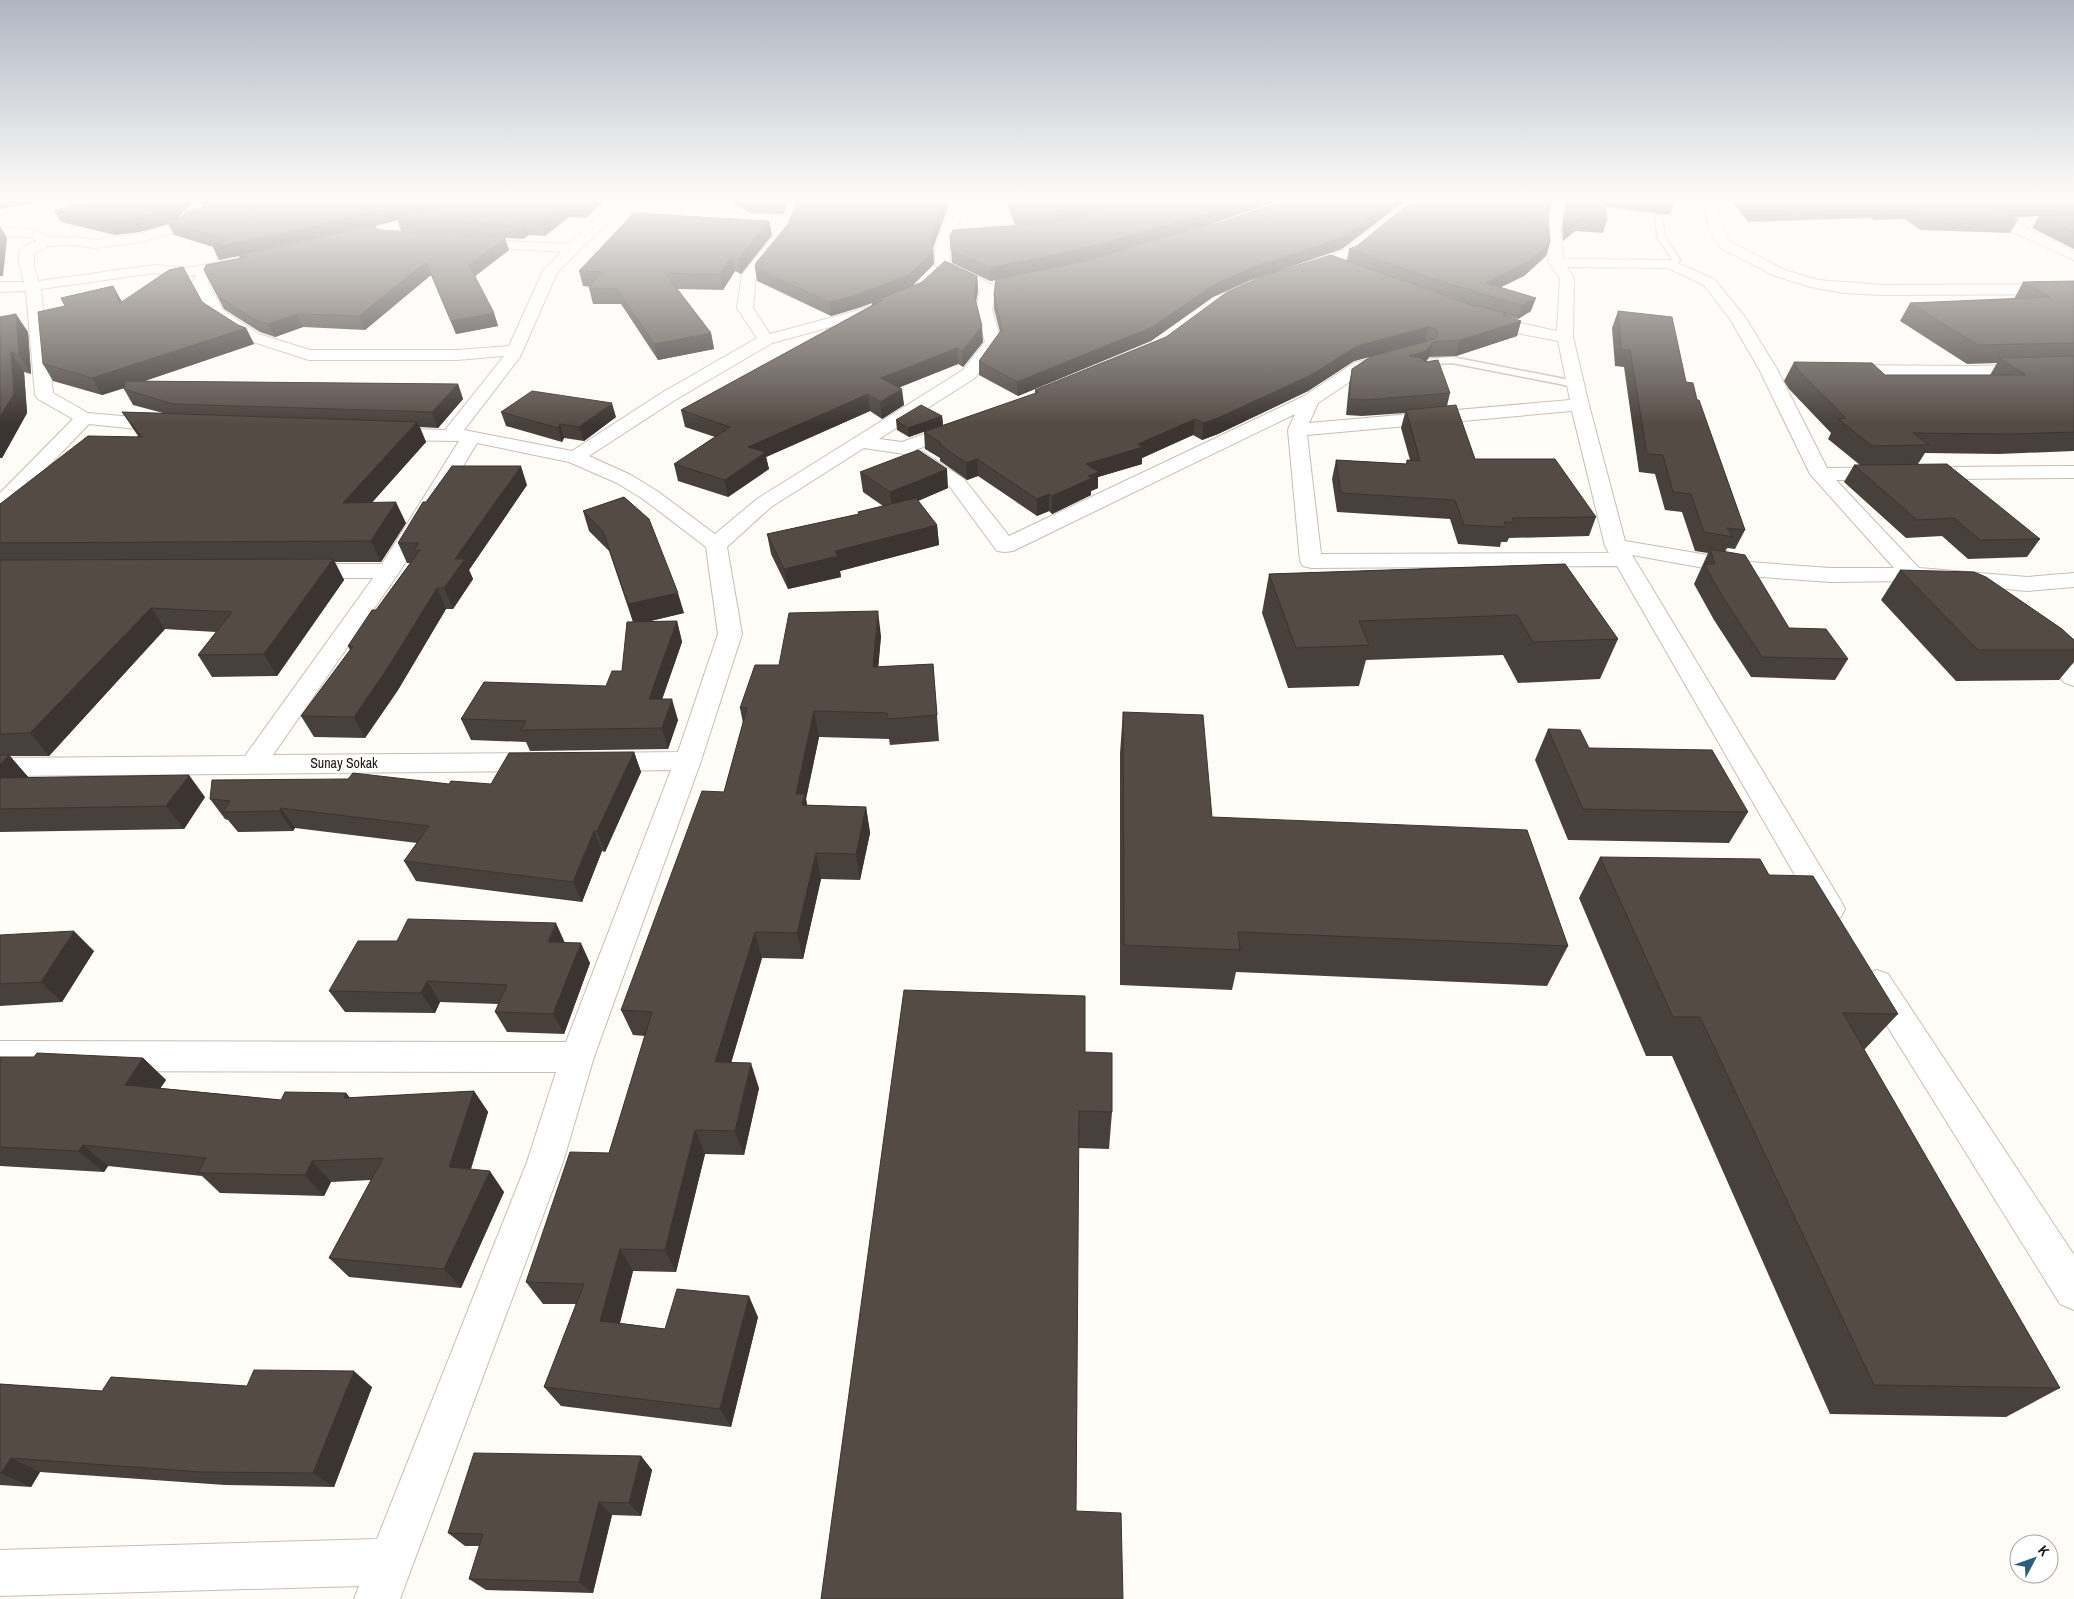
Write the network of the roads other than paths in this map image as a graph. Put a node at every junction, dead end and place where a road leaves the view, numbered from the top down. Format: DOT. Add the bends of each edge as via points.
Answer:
graph roads {
  1 [pos="29,276"];
  2 [pos="106,276"];
  3 [pos="203,276"];
  4 [pos="548,276"];
  5 [pos="749,276"];
  6 [pos="947,276"];
  7 [pos="1565,276"];
  8 [pos="1696,276"];
  9 [pos="1789,276"];
  10 [pos="32,286"];
  11 [pos="0,287"];
  12 [pos="2074,289"];
  13 [pos="900,299"];
  14 [pos="1467,313"];
  15 [pos="1565,337"];
  16 [pos="766,340"];
  17 [pos="515,350"];
  18 [pos="1415,351"];
  19 [pos="2074,368"];
  20 [pos="1768,369"];
  21 [pos="1788,369"];
  22 [pos="1827,370"];
  23 [pos="1424,374"];
  24 [pos="1578,395"];
  25 [pos="1310,400"];
  26 [pos="84,418"];
  27 [pos="978,420"];
  28 [pos="187,427"];
  29 [pos="1297,430"];
  30 [pos="365,434"];
  31 [pos="450,436"];
  32 [pos="472,436"];
  33 [pos="860,442"];
  34 [pos="904,448"];
  35 [pos="575,457"];
  36 [pos="2074,472"];
  37 [pos="1820,474"];
  38 [pos="0,505"];
  39 [pos="716,545"];
  40 [pos="1620,553"];
  41 [pos="389,571"];
  42 [pos="279,572"];
  43 [pos="1912,574"];
  44 [pos="2074,580"];
  45 [pos="1970,597"];
  46 [pos="2024,636"];
  47 [pos="2074,678"];
  48 [pos="688,761"];
  49 [pos="252,764"];
  50 [pos="0,767"];
  51 [pos="1845,932"];
  52 [pos="1866,965"];
  53 [pos="0,1056"];
  54 [pos="577,1057"];
  55 [pos="2074,1290"];
  56 [pos="0,1573"];
  57 [pos="384,1581"];
  1 -- 10 [label="street"];
  2 -- 10 [label="street"];
  3 -- 17 [label="street" via="200,283 217,313 253,337 309,355 457,355"];
  4 -- 17 [label="street"];
  5 -- 16 [label="street" via="745,308"];
  6 -- 33 [label="street" via="993,287 984,309 993,342 969,374"];
  7 -- 15 [label="street"];
  8 -- 20 [label="street" via="1709,282 1737,317"];
  9 -- 12 [label="street" via="1816,284 1882,290"];
  10 -- 11 [label="street"];
  10 -- 26 [label="street" via="44,396"];
  13 -- 16 [label="street" via="865,313"];
  14 -- 15 [label="street"];
  15 -- 24 [label="street"];
  16 -- 35 [label="street" via="693,380"];
  17 -- 31 [label="street"];
  18 -- 25 [label="street" via="1360,367"];
  19 -- 22 [label="street"];
  20 -- 21 [label="street"];
  20 -- 37 [label="street"];
  23 -- 24 [label="lane" via="1432,361 1452,360"];
  24 -- 29 [label="street"];
  24 -- 40 [label="street"];
  25 -- 29 [label="street"];
  25 -- 34 [label="street" via="1005,546 957,483"];
  26 -- 28 [label="street"];
  26 -- 38 [label="street"];
  27 -- 34 [label="street"];
  29 -- 40 [label="street" via="1311,561"];
  30 -- 31 [label="street"];
  31 -- 32 [label="street"];
  32 -- 35 [label="street"];
  32 -- 41 [label="street"];
  33 -- 34 [label="street"];
  33 -- 39 [label="street" via="764,503"];
  35 -- 39 [label="street" via="624,479 650,495"];
  36 -- 37 [label="street"];
  37 -- 43 [label="street"];
  39 -- 48 [label="street" via="730,634"];
  40 -- 43 [label="street" via="1830,575"];
  40 -- 51 [label="street"];
  41 -- 42 [label="street"];
  41 -- 49 [label="street"];
  43 -- 44 [label="street" via="2027,584"];
  43 -- 45 [label="street"];
  46 -- 47 [label="street"];
  48 -- 49 [label="street, Sunay Sokak"];
  48 -- 54 [label="street"];
  49 -- 50 [label="street, Sunay Sokak"];
  52 -- 55 [label="street"];
  53 -- 54 [label="street"];
  54 -- 57 [label="street" via="545,1162"];
  56 -- 57 [label="street"];
}
